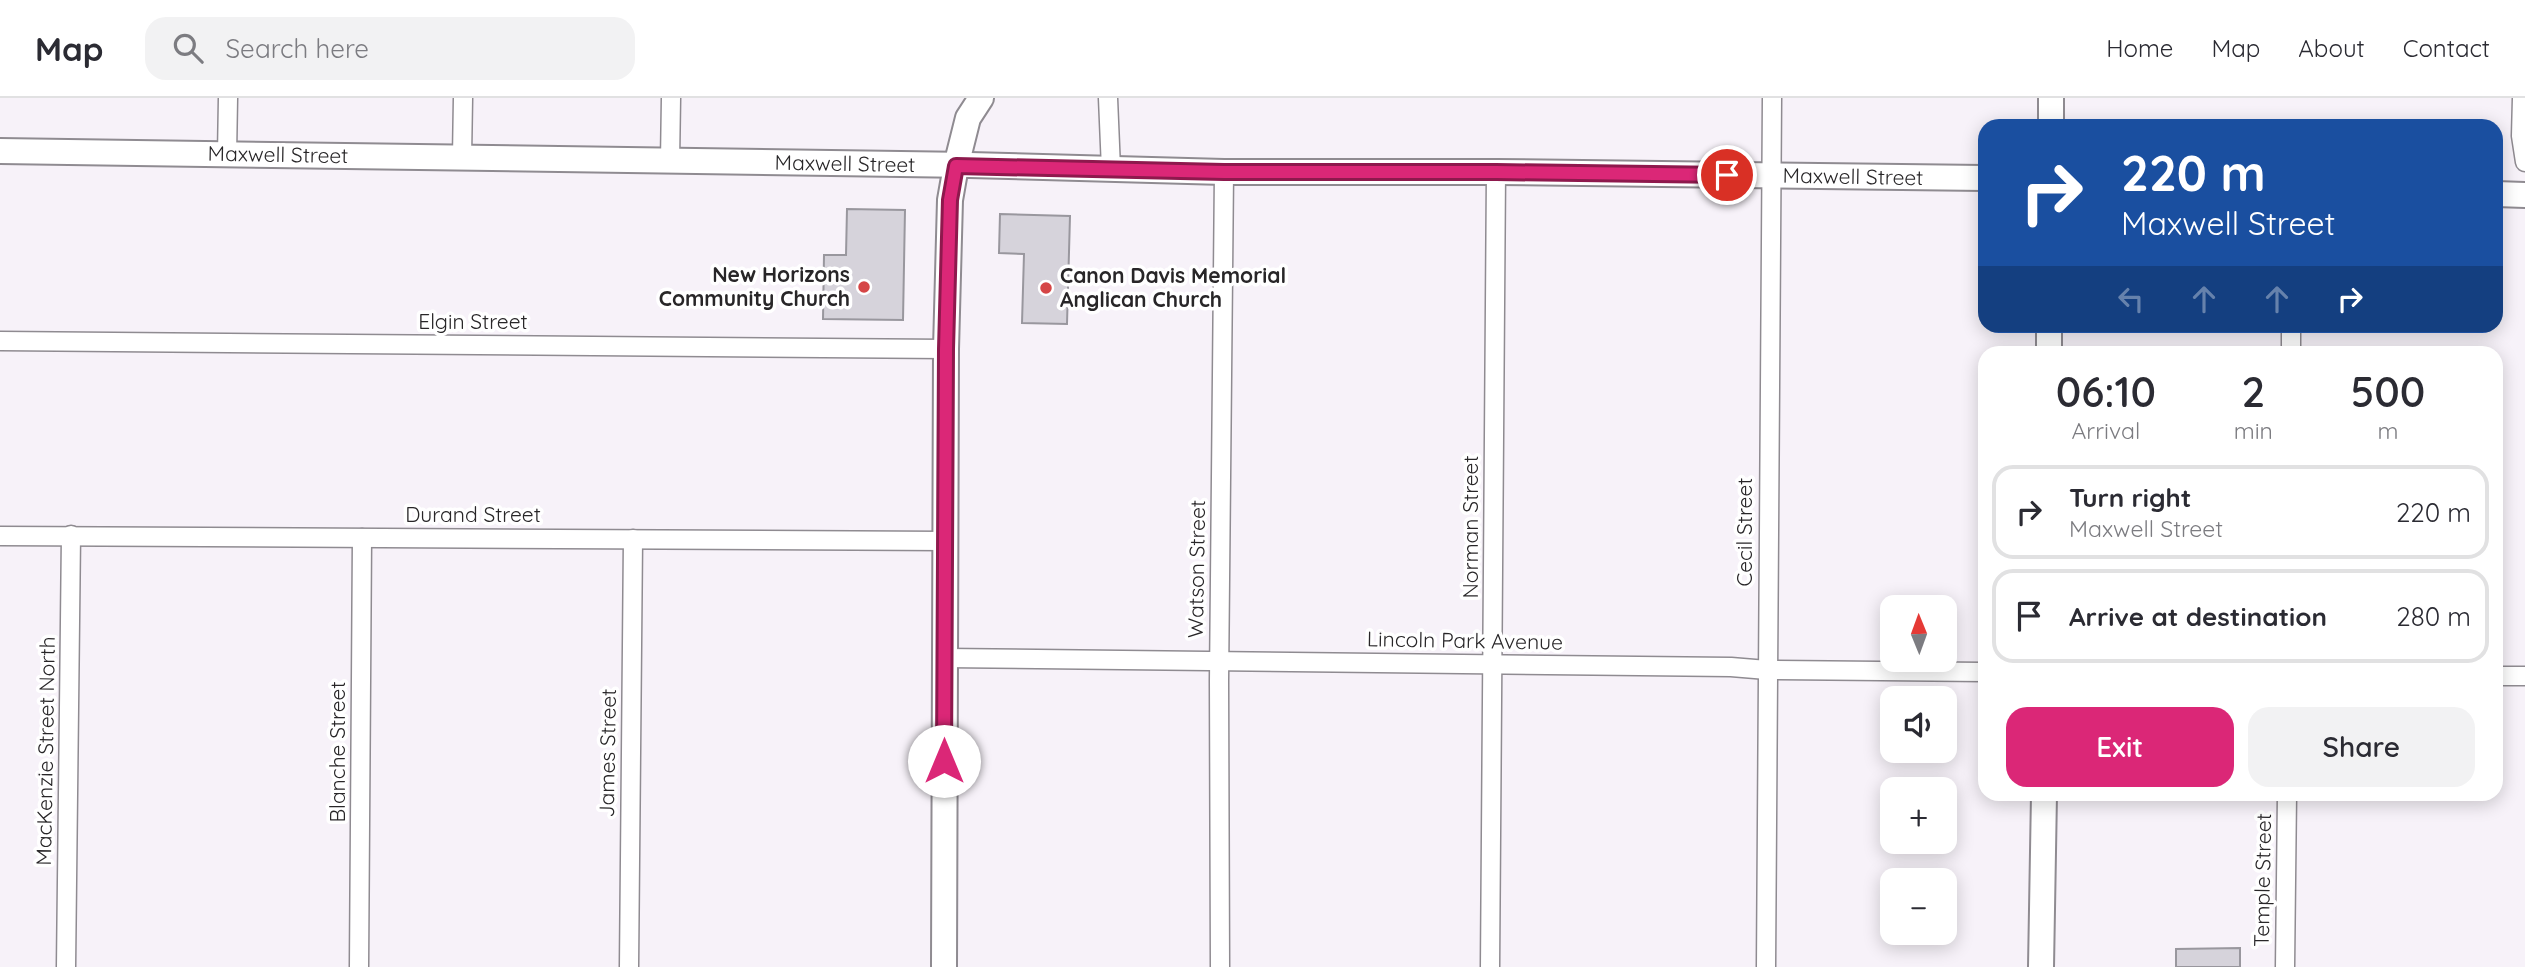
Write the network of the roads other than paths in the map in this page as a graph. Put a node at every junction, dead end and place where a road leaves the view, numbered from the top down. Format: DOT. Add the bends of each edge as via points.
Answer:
graph roads {
  1 [pos="228,98"];
  2 [pos="463,98"];
  3 [pos="671,98"];
  4 [pos="981,98"];
  5 [pos="1108,98"];
  6 [pos="1772,98"];
  7 [pos="2052,98"];
  8 [pos="2522,98"];
  9 [pos="2051,119"];
  10 [pos="0,151"];
  11 [pos="227,155"];
  12 [pos="462,158"];
  13 [pos="670,161"];
  14 [pos="2525,162"];
  15 [pos="956,166"];
  16 [pos="1111,169"];
  17 [pos="1224,172"];
  18 [pos="1496,172"];
  19 [pos="1771,176"];
  20 [pos="1978,178"];
  21 [pos="2503,194"];
  22 [pos="2525,195"];
  23 [pos="0,341"];
  24 [pos="946,349"];
  25 [pos="0,536"];
  26 [pos="71,536"];
  27 [pos="362,538"];
  28 [pos="633,539"];
  29 [pos="946,541"];
  30 [pos="945,658"];
  31 [pos="1219,661"];
  32 [pos="1493,664"];
  33 [pos="1767,670"];
  34 [pos="1978,672"];
  35 [pos="2503,676"];
  36 [pos="2525,676"];
  37 [pos="2044,801"];
  38 [pos="2287,801"];
  39 [pos="66,967"];
  40 [pos="359,967"];
  41 [pos="629,967"];
  42 [pos="944,967"];
  43 [pos="1220,967"];
  44 [pos="1490,967"];
  45 [pos="1766,967"];
  46 [pos="2041,967"];
  47 [pos="2285,967"];
  1 -- 11 [label="street"];
  2 -- 12 [label="street"];
  3 -- 13 [label="street"];
  4 -- 15 [label="street" via="968,118"];
  5 -- 16 [label="street"];
  6 -- 19 [label="street, Cecil Street"];
  7 -- 9 [label="street"];
  8 -- 14 [label="street"];
  10 -- 11 [label="street, Maxwell Street"];
  11 -- 12 [label="street, Maxwell Street"];
  12 -- 13 [label="street, Maxwell Street"];
  13 -- 15 [label="street, Maxwell Street"];
  15 -- 16 [label="street, Maxwell Street"];
  15 -- 24 [label="street" via="950,200"];
  16 -- 17 [label="street, Maxwell Street"];
  17 -- 18 [label="street, Maxwell Street"];
  17 -- 31 [label="street, Watson Street"];
  18 -- 19 [label="street, Maxwell Street"];
  18 -- 32 [label="street, Norman Street"];
  19 -- 20 [label="street, Maxwell Street"];
  19 -- 33 [label="street, Cecil Street"];
  21 -- 22 [label="street"];
  23 -- 24 [label="street, Elgin Street"];
  24 -- 29 [label="street"];
  25 -- 26 [label="street, Durand Street"];
  26 -- 27 [label="street, Durand Street"];
  26 -- 39 [label="street, MacKenzie Street North"];
  27 -- 28 [label="street, Durand Street"];
  27 -- 40 [label="street, Blanche Street"];
  28 -- 29 [label="street, Durand Street"];
  28 -- 41 [label="street, James Street"];
  29 -- 30 [label="street"];
  30 -- 31 [label="street, Lincoln Park Avenue"];
  30 -- 42 [label="street"];
  31 -- 32 [label="street, Lincoln Park Avenue"];
  31 -- 43 [label="street, Watson Street"];
  32 -- 33 [label="street, Lincoln Park Avenue"];
  32 -- 44 [label="street, Norman Street"];
  33 -- 34 [label="street, Lincoln Park Avenue"];
  33 -- 45 [label="street, Cecil Street"];
  35 -- 36 [label="street"];
  37 -- 46 [label="street"];
  38 -- 47 [label="street, Temple Street"];
}
